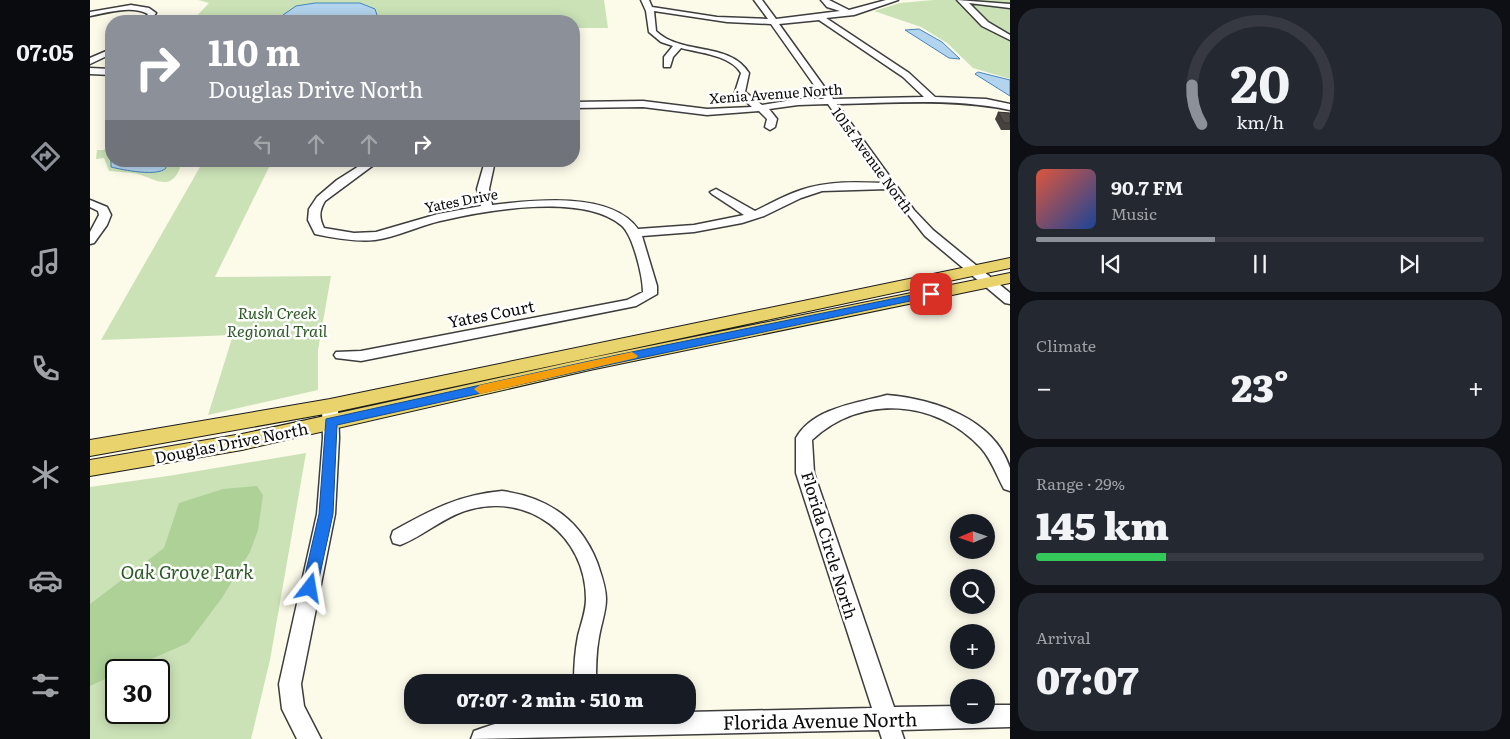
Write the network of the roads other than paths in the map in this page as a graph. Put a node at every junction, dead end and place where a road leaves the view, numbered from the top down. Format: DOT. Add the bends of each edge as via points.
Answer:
graph roads {
  1 [pos="645,0"];
  2 [pos="758,0"];
  3 [pos="825,0"];
  4 [pos="894,0"];
  5 [pos="962,0"];
  6 [pos="1010,6"];
  7 [pos="651,10"];
  8 [pos="851,13"];
  9 [pos="90,14"];
  10 [pos="150,15"];
  11 [pos="822,19"];
  12 [pos="773,21"];
  13 [pos="1010,38"];
  14 [pos="678,46"];
  15 [pos="105,54"];
  16 [pos="90,62"];
  17 [pos="667,65"];
  18 [pos="90,71"];
  19 [pos="105,72"];
  20 [pos="932,100"];
  21 [pos="830,101"];
  22 [pos="580,105"];
  23 [pos="758,107"];
  24 [pos="1010,107"];
  25 [pos="770,127"];
  26 [pos="365,167"];
  27 [pos="488,167"];
  28 [pos="892,186"];
  29 [pos="716,192"];
  30 [pos="90,203"];
  31 [pos="487,208"];
  32 [pos="753,215"];
  33 [pos="635,233"];
  34 [pos="90,240"];
  35 [pos="1010,263"];
  36 [pos="981,277"];
  37 [pos="1010,278"];
  38 [pos="646,298"];
  39 [pos="1010,300"];
  40 [pos="341,355"];
  41 [pos="330,414"];
  42 [pos="90,448"];
  43 [pos="90,468"];
  44 [pos="1010,484"];
  45 [pos="400,537"];
  46 [pos="585,674"];
  47 [pos="1010,716"];
  48 [pos="586,727"];
  49 [pos="889,729"];
  50 [pos="308,736"];
  51 [pos="482,739"];
  1 -- 7 [label="street"];
  2 -- 12 [label="street, 101st Avenue North"];
  3 -- 8 [label="street"];
  4 -- 8 [label="street"];
  5 -- 6 [label="street"];
  5 -- 13 [label="street" via="985,24"];
  7 -- 12 [label="street" via="724,20"];
  7 -- 14 [label="street" via="650,28 654,34"];
  8 -- 11 [label="street"];
  9 -- 10 [label="street" via="146,9 152,12"];
  11 -- 12 [label="street"];
  11 -- 20 [label="street" via="910,78"];
  12 -- 21 [label="street, 101st Avenue North"];
  14 -- 17 [label="street" via="666,61"];
  14 -- 23 [label="street" via="718,55 736,63 745,75 740,92 743,98"];
  15 -- 16 [label="street"];
  18 -- 19 [label="street"];
  20 -- 21 [label="street, Xenia Avenue North"];
  20 -- 24 [label="street, Xenia Avenue North" via="986,102"];
  21 -- 23 [label="street, Xenia Avenue North"];
  21 -- 28 [label="street, 101st Avenue North"];
  22 -- 23 [label="street, Xenia Avenue North" via="643,104 707,112"];
  23 -- 25 [label="street" via="772,119"];
  26 -- 31 [label="street, Yates Drive" via="315,205 313,215 319,232 349,237 376,236"];
  27 -- 31 [label="street" via="483,189"];
  28 -- 32 [label="street" via="811,190"];
  28 -- 36 [label="street, 101st Avenue North" via="929,233"];
  29 -- 32 [label="street"];
  30 -- 34 [label="street" via="102,208 105,215"];
  31 -- 33 [label="street, Yates Drive" via="588,206 618,215"];
  32 -- 33 [label="street" via="726,224"];
  33 -- 38 [label="street, Yates Drive" via="650,286 650,294"];
  35 -- 36 [label="main road"];
  36 -- 37 [label="main road"];
  36 -- 39 [label="street, 101st Avenue North"];
  36 -- 41 [label="main road, Douglas Drive North" via="622,358"];
  38 -- 40 [label="street, Yates Court" via="361,356"];
  41 -- 42 [label="main road, Douglas Drive North"];
  41 -- 43 [label="main road, Douglas Drive North" via="242,442"];
  41 -- 50 [label="street" via="326,514 290,684 293,709"];
  44 -- 49 [label="street, Florida Circle North" via="988,445 966,426 943,412 914,403 886,401 836,414 804,438 805,473"];
  45 -- 46 [label="street" via="453,508 479,500 503,497 524,501 547,511 566,526 583,547 593,570 596,598 585,655"];
  47 -- 49 [label="street, Florida Avenue North"];
  48 -- 49 [label="street, Florida Avenue North"];
  48 -- 51 [label="street, Florida Avenue North" via="532,727"];
}
